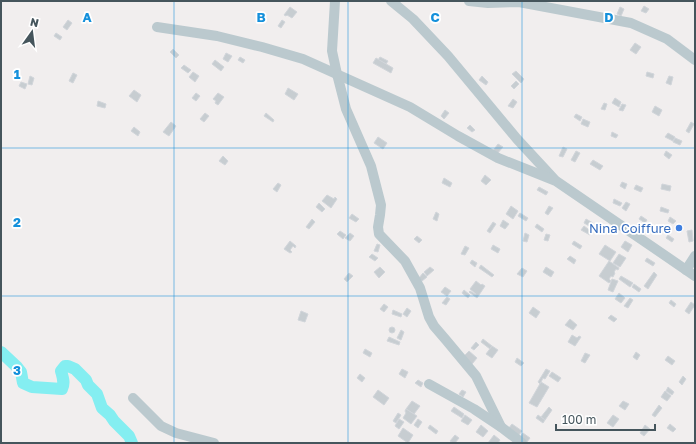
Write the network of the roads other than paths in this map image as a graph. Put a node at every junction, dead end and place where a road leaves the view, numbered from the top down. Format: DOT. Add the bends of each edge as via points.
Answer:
graph roads {
  1 [pos="335,1"];
  2 [pos="391,1"];
  3 [pos="469,1"];
  4 [pos="157,27"];
  5 [pos="695,60"];
  6 [pos="337,74"];
  7 [pos="556,181"];
  8 [pos="695,256"];
  9 [pos="686,270"];
  10 [pos="695,276"];
  11 [pos="429,384"];
  12 [pos="133,398"];
  13 [pos="502,427"];
  14 [pos="214,443"];
  15 [pos="522,443"];
  1 -- 6 [label="street" via="332,52"];
  2 -- 7 [label="street" via="413,18 448,56 517,139"];
  3 -- 5 [label="street" via="520,2 631,23 667,38"];
  4 -- 6 [label="street" via="217,36 262,47 303,59"];
  6 -- 7 [label="street" via="410,107 498,158"];
  6 -- 13 [label="street" via="346,109 371,166 381,205 379,234 405,261 420,288 434,326 476,376"];
  7 -- 9 [label="street"];
  8 -- 9 [label="street"];
  9 -- 10 [label="street"];
  11 -- 13 [label="street"];
  12 -- 14 [label="street" via="161,426 176,433"];
  13 -- 15 [label="street"];
}
